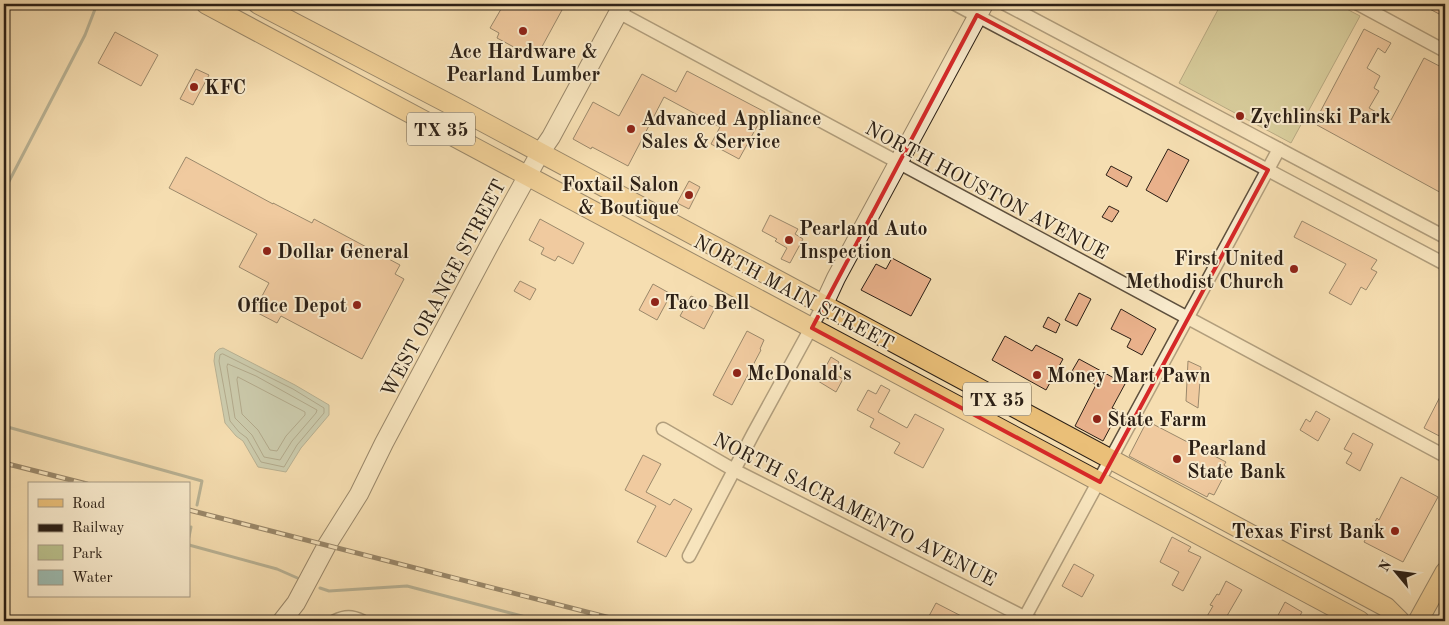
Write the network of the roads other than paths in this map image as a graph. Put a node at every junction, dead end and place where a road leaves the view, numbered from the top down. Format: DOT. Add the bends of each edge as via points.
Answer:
graph roads {
  1 [pos="206,4"];
  2 [pos="231,4"];
  3 [pos="955,4"];
  4 [pos="1005,4"];
  5 [pos="1358,4"];
  6 [pos="265,7"];
  7 [pos="620,8"];
  8 [pos="980,10"];
  9 [pos="260,33"];
  10 [pos="340,47"];
  11 [pos="1445,50"];
  12 [pos="1279,149"];
  13 [pos="540,153"];
  14 [pos="898,164"];
  15 [pos="1268,170"];
  16 [pos="528,175"];
  17 [pos="1445,237"];
  18 [pos="1445,264"];
  19 [pos="823,306"];
  20 [pos="1189,318"];
  21 [pos="812,328"];
  22 [pos="663,429"];
  23 [pos="1445,456"];
  24 [pos="1111,460"];
  25 [pos="734,470"];
  26 [pos="1100,482"];
  27 [pos="689,556"];
  28 [pos="1445,572"];
  29 [pos="1028,619"];
  30 [pos="282,621"];
  31 [pos="335,621"];
  32 [pos="362,621"];
  33 [pos="1360,621"];
  34 [pos="1400,621"];
  35 [pos="1418,621"];
  1 -- 9 [label="main road, NORTH MAIN STREET / TX 35"];
  2 -- 6 [label="main road" via="246,12"];
  3 -- 8 [label="street"];
  4 -- 12 [label="street"];
  5 -- 11 [label="street"];
  6 -- 10 [label="main road, NORTH MAIN STREET / TX 35"];
  7 -- 13 [label="street, WEST ORANGE STREET"];
  7 -- 14 [label="street, NORTH HOUSTON AVENUE"];
  8 -- 14 [label="street"];
  8 -- 15 [label="street"];
  9 -- 10 [label="main road" via="270,24 315,47"];
  9 -- 16 [label="main road, NORTH MAIN STREET / TX 35"];
  10 -- 13 [label="main road, NORTH MAIN STREET / TX 35"];
  12 -- 15 [label="street"];
  12 -- 17 [label="street"];
  13 -- 16 [label="street, WEST ORANGE STREET"];
  13 -- 19 [label="main road, NORTH MAIN STREET / TX 35"];
  14 -- 19 [label="street"];
  14 -- 20 [label="street, NORTH HOUSTON AVENUE"];
  15 -- 18 [label="street"];
  15 -- 20 [label="street"];
  16 -- 21 [label="main road, NORTH MAIN STREET / TX 35"];
  16 -- 30 [label="street, WEST ORANGE STREET" via="384,443 335,514 288,598"];
  19 -- 21 [label="street"];
  19 -- 24 [label="main road, NORTH MAIN STREET / TX 35"];
  20 -- 23 [label="street, NORTH HOUSTON AVENUE"];
  20 -- 24 [label="street"];
  21 -- 25 [label="street"];
  21 -- 26 [label="main road, NORTH MAIN STREET / TX 35"];
  22 -- 25 [label="street, NORTH SACRAMENTO AVENUE"];
  24 -- 26 [label="street"];
  24 -- 34 [label="main road, NORTH MAIN STREET / TX 35" via="1386,607"];
  25 -- 27 [label="street"];
  25 -- 29 [label="street, NORTH SACRAMENTO AVENUE"];
  26 -- 29 [label="street"];
  26 -- 33 [label="main road, NORTH MAIN STREET / TX 35"];
  28 -- 35 [label="main road"];
  31 -- 32 [label="street" via="346,617"];
}
